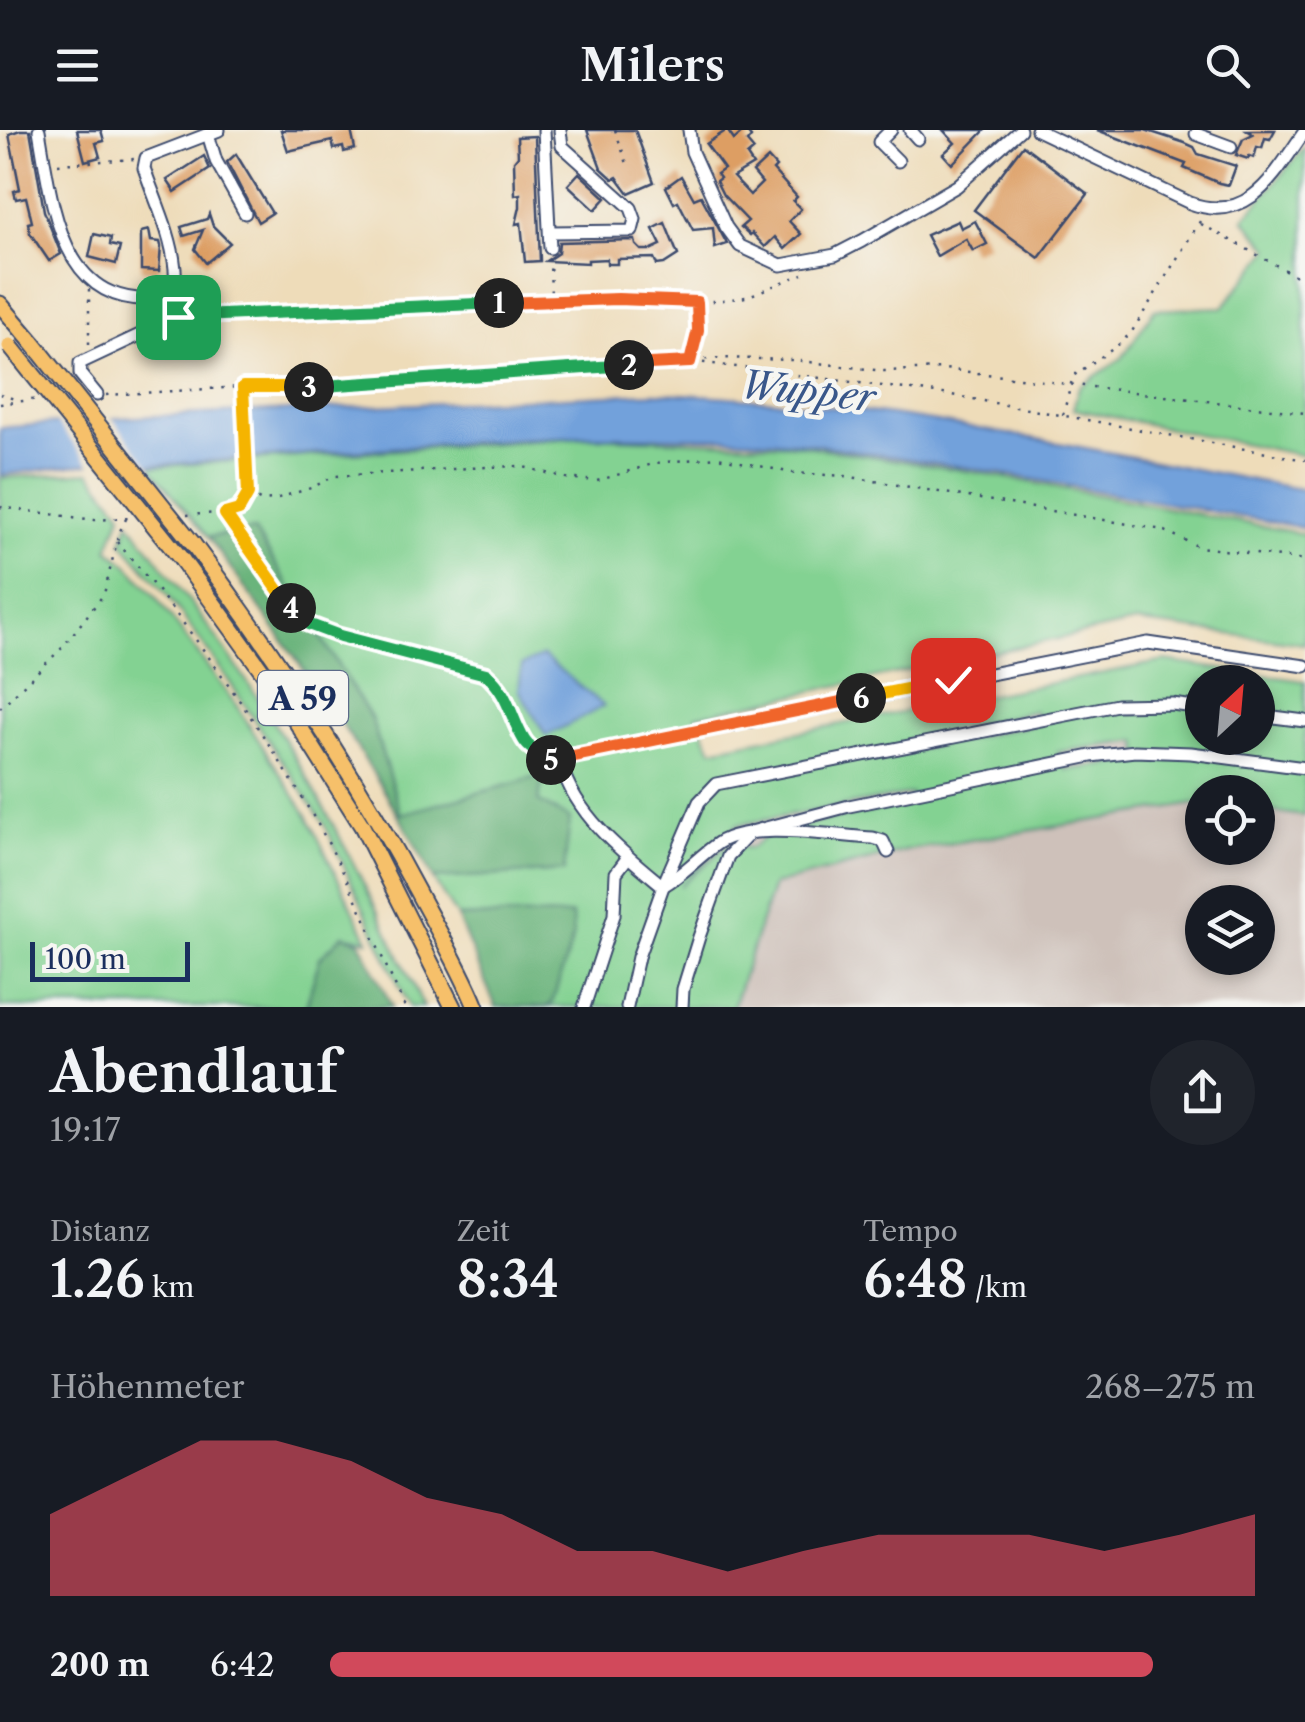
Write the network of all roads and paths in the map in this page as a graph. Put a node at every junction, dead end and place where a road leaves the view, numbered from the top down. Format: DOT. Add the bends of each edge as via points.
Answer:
graph roads {
  1 [pos="39,130"];
  2 [pos="544,130"];
  3 [pos="560,130"];
  4 [pos="615,130"];
  5 [pos="689,130"];
  6 [pos="891,130"];
  7 [pos="1020,130"];
  8 [pos="1037,130"];
  9 [pos="1192,131"];
  10 [pos="214,132"];
  11 [pos="1305,132"];
  12 [pos="1231,147"];
  13 [pos="146,158"];
  14 [pos="898,160"];
  15 [pos="61,164"];
  16 [pos="629,169"];
  17 [pos="1206,209"];
  18 [pos="245,213"];
  19 [pos="1200,223"];
  20 [pos="550,232"];
  21 [pos="550,248"];
  22 [pos="804,273"];
  23 [pos="1305,281"];
  24 [pos="173,298"];
  25 [pos="88,299"];
  26 [pos="551,301"];
  27 [pos="697,302"];
  28 [pos="0,304"];
  29 [pos="178,317"];
  30 [pos="5,340"];
  31 [pos="89,348"];
  32 [pos="690,362"];
  33 [pos="1070,384"];
  34 [pos="243,387"];
  35 [pos="0,394"];
  36 [pos="98,396"];
  37 [pos="0,404"];
  38 [pos="1305,413"];
  39 [pos="1063,416"];
  40 [pos="1305,460"];
  41 [pos="248,494"];
  42 [pos="0,507"];
  43 [pos="225,514"];
  44 [pos="186,516"];
  45 [pos="117,542"];
  46 [pos="1305,560"];
  47 [pos="1305,666"];
  48 [pos="1185,706"];
  49 [pos="0,708"];
  50 [pos="1275,717"];
  51 [pos="1305,721"];
  52 [pos="561,765"];
  53 [pos="1305,768"];
  54 [pos="751,832"];
  55 [pos="888,852"];
  56 [pos="628,856"];
  57 [pos="663,886"];
  58 [pos="405,1007"];
  59 [pos="453,1007"];
  60 [pos="476,1007"];
  61 [pos="584,1007"];
  62 [pos="627,1007"];
  63 [pos="682,1007"];
  1 -- 24 [label="street" via="54,218 93,284 128,299"];
  2 -- 20 [label="street"];
  3 -- 20 [label="street" via="562,146 636,218 632,231"];
  4 -- 16 [label="path"];
  5 -- 7 [label="street" via="692,152 726,227 740,246 781,265 835,256 862,241 958,186"];
  6 -- 14 [label="street" via="879,142"];
  8 -- 17 [label="street"];
  9 -- 12 [label="street"];
  10 -- 13 [label="street"];
  10 -- 18 [label="street" via="216,161"];
  11 -- 17 [label="street" via="1253,196 1232,208"];
  13 -- 15 [label="path"];
  13 -- 24 [label="street" via="175,270"];
  17 -- 19 [label="path"];
  19 -- 23 [label="path"];
  19 -- 33 [label="path" via="1130,333"];
  20 -- 21 [label="street"];
  21 -- 26 [label="path"];
  22 -- 27 [label="path" via="746,297"];
  24 -- 29 [label="street"];
  25 -- 31 [label="path"];
  26 -- 27 [label="path"];
  26 -- 29 [label="path"];
  27 -- 32 [label="path"];
  28 -- 60 [label="highway, A 59, bridge" via="193,544 290,677 400,859"];
  29 -- 36 [label="street" via="80,362 80,374"];
  30 -- 59 [label="highway, A 59, bridge" via="182,560 279,694 362,826"];
  32 -- 33 [label="path" via="946,368"];
  32 -- 34 [label="path" via="318,388"];
  32 -- 39 [label="path"];
  33 -- 38 [label="path"];
  33 -- 39 [label="path"];
  34 -- 36 [label="path"];
  34 -- 41 [label="path"];
  35 -- 37 [label="path" via="19,400"];
  39 -- 40 [label="path"];
  41 -- 43 [label="path" via="239,510"];
  41 -- 46 [label="path" via="275,500 335,476 486,467 520,466 597,481 656,463 718,458 1164,530 1199,547"];
  42 -- 45 [label="path" via="127,518"];
  43 -- 44 [label="path"];
  43 -- 52 [label="path" via="308,624 486,674 501,686 526,744"];
  45 -- 49 [label="path" via="104,594 62,648"];
  45 -- 58 [label="path" via="158,588 320,829"];
  47 -- 52 [label="street" via="1148,643 569,757"];
  48 -- 57 [label="street" via="1117,704 716,784 700,802"];
  50 -- 51 [label="street"];
  52 -- 56 [label="street" via="581,808"];
  53 -- 54 [label="street" via="1190,753 1091,756"];
  54 -- 55 [label="street" via="873,838"];
  54 -- 57 [label="street" via="721,840"];
  54 -- 63 [label="street" via="728,856"];
  56 -- 57 [label="street"];
  56 -- 61 [label="street" via="616,874 614,916"];
  57 -- 62 [label="street"];
}
